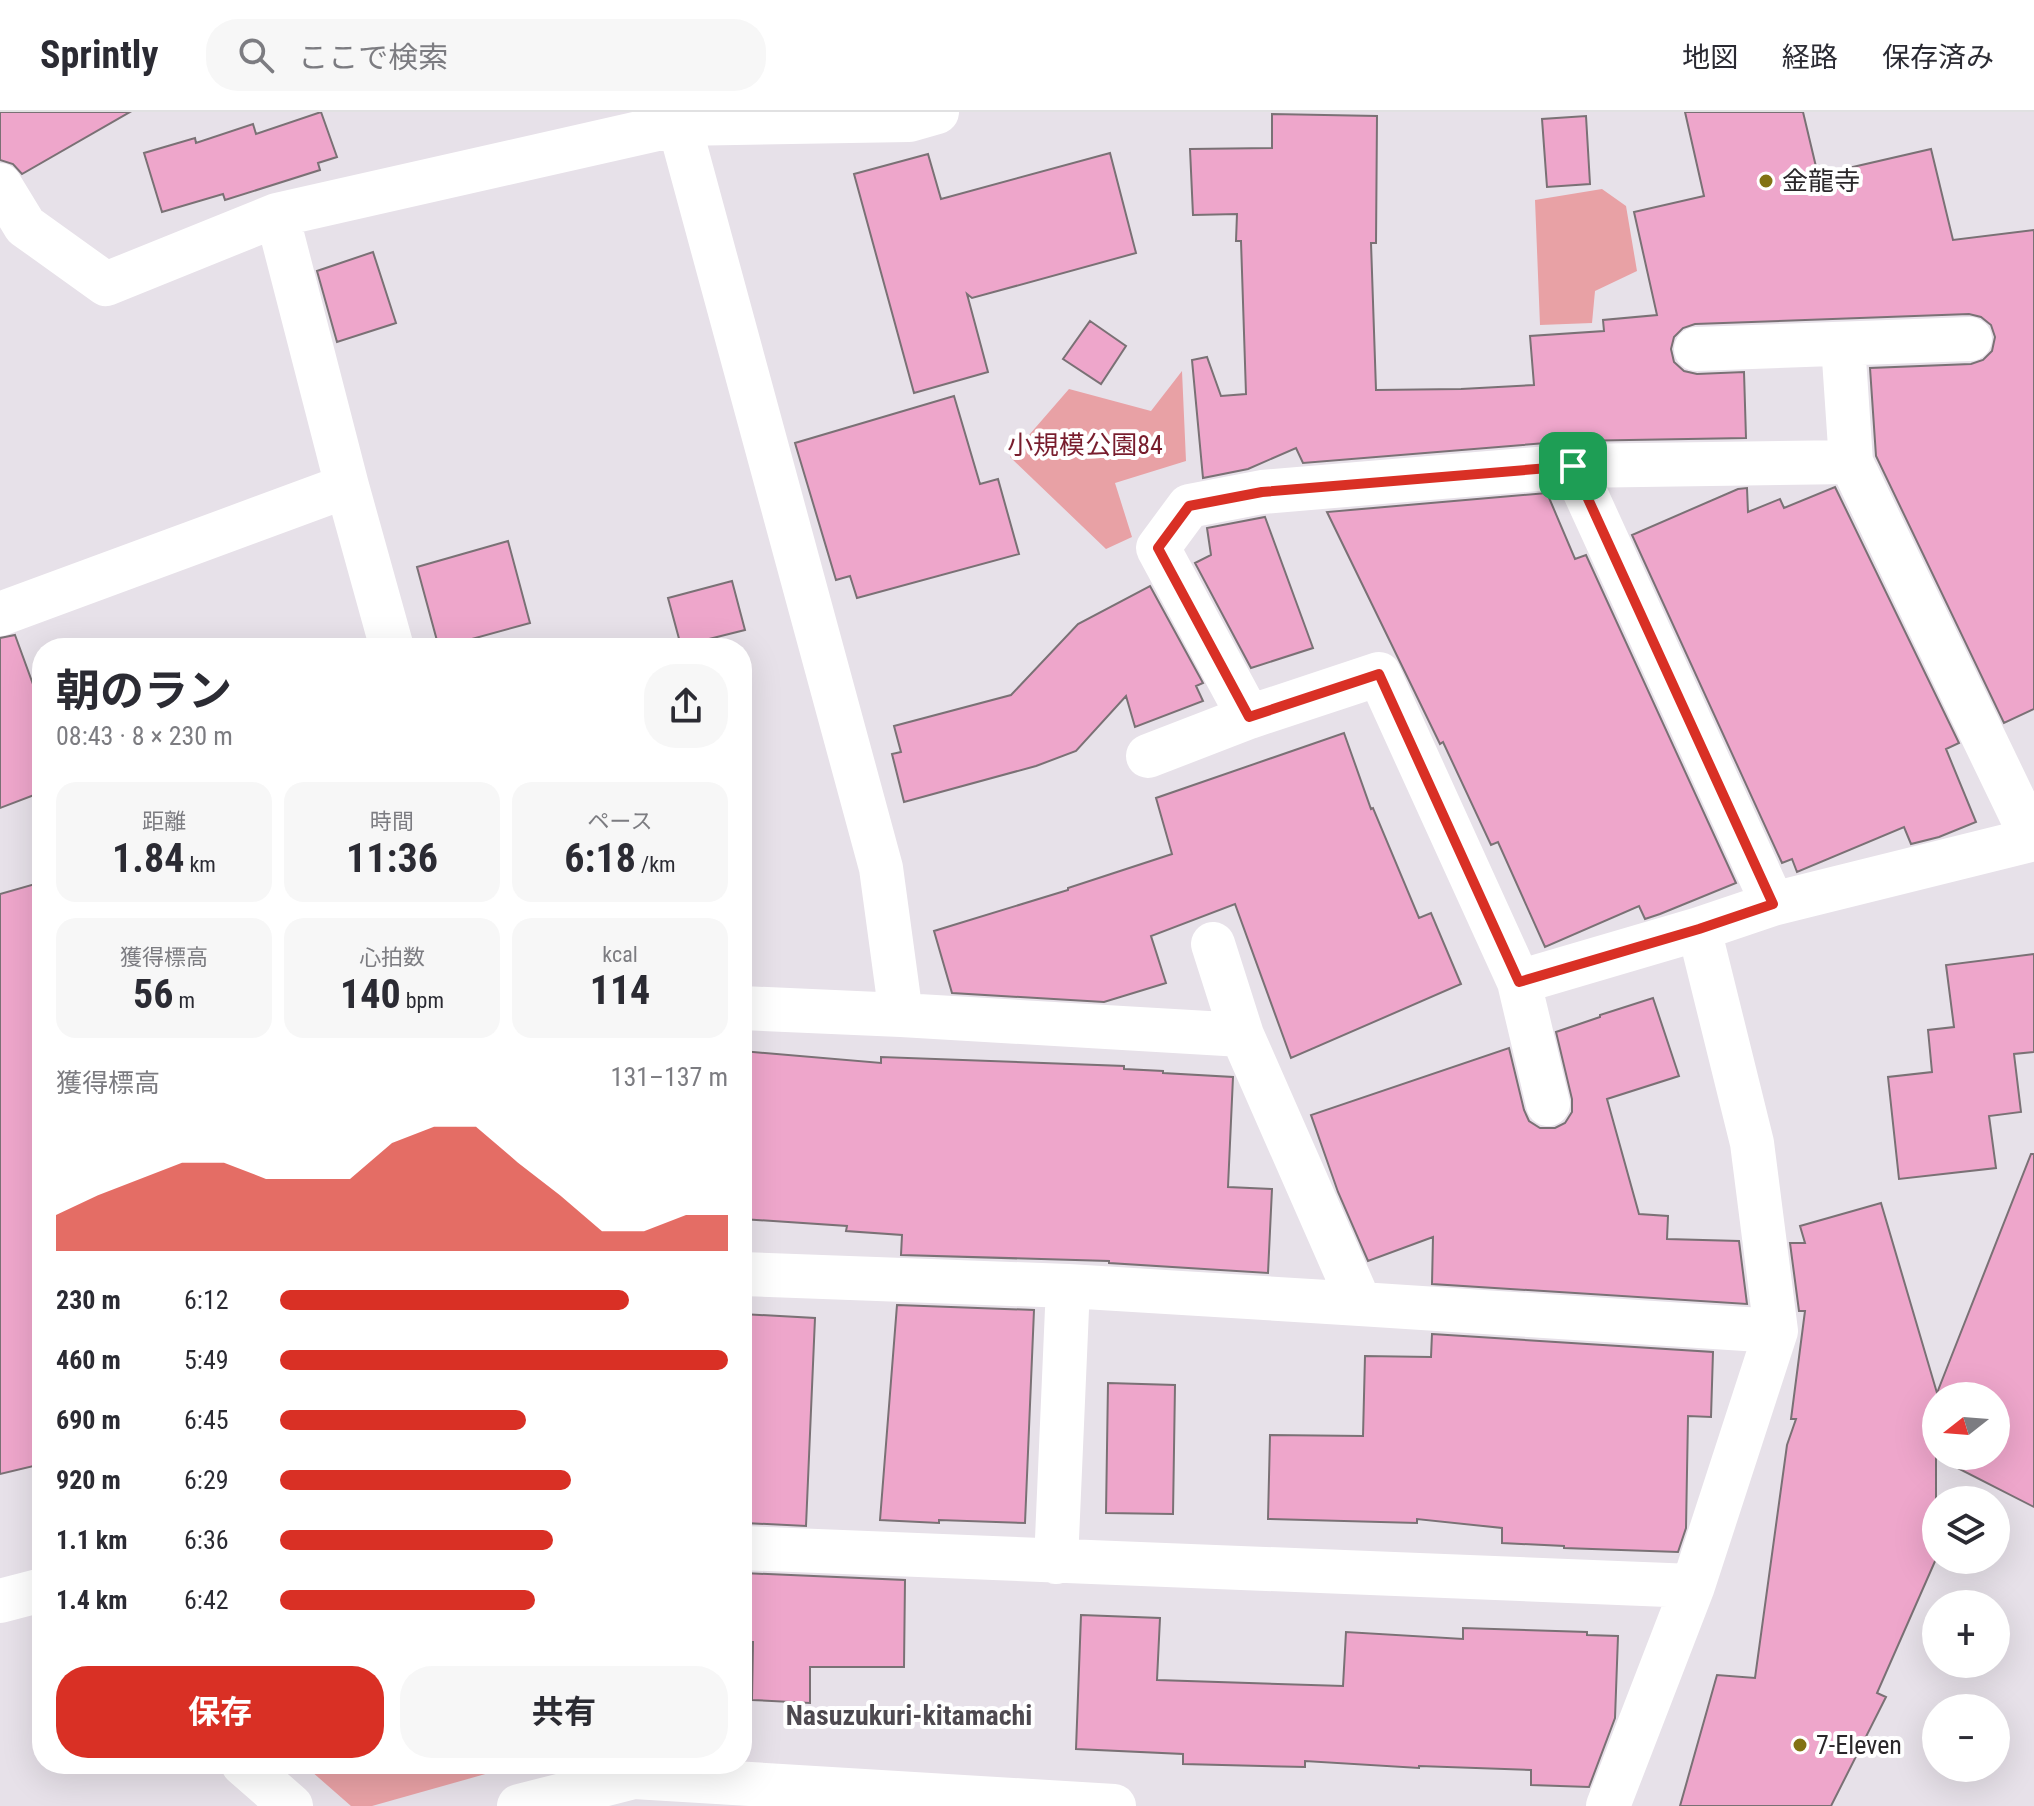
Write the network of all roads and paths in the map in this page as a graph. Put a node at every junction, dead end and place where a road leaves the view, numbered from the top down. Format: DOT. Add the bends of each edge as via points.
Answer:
graph roads {
  1 [pos="937,112"];
  2 [pos="679,124"];
  3 [pos="0,185"];
  4 [pos="277,215"];
  5 [pos="1970,339"];
  6 [pos="1843,344"];
  7 [pos="1696,349"];
  8 [pos="1851,462"];
  9 [pos="1573,466"];
  10 [pos="347,486"];
  11 [pos="0,614"];
  12 [pos="389,638"];
  13 [pos="1249,717"];
  14 [pos="1148,756"];
  15 [pos="2033,838"];
  16 [pos="1773,904"];
  17 [pos="1699,929"];
  18 [pos="1213,944"];
  19 [pos="1519,982"];
  20 [pos="752,1008"];
  21 [pos="901,1015"];
  22 [pos="1242,1035"];
  23 [pos="1548,1104"];
  24 [pos="752,1274"];
  25 [pos="1068,1286"];
  26 [pos="1360,1304"];
  27 [pos="1776,1331"];
  28 [pos="752,1548"];
  29 [pos="1056,1562"];
  30 [pos="1693,1586"];
  31 [pos="32,1593"];
  32 [pos="0,1601"];
  33 [pos="254,1774"];
  34 [pos="634,1782"];
  35 [pos="1061,1805"];
  36 [pos="291,1806"];
  37 [pos="519,1806"];
  38 [pos="1114,1806"];
  39 [pos="1608,1806"];
  1 -- 2 [label="street" via="909,120"];
  2 -- 4 [label="street"];
  2 -- 21 [label="street" via="881,868"];
  3 -- 4 [label="street" via="25,226 106,284"];
  4 -- 10 [label="street"];
  5 -- 6 [label="street"];
  6 -- 7 [label="street"];
  6 -- 8 [label="street"];
  8 -- 9 [label="street"];
  8 -- 15 [label="street"];
  9 -- 13 [label="street" via="1262,492 1189,506 1158,548"];
  9 -- 16 [label="street"];
  10 -- 11 [label="street"];
  10 -- 12 [label="street"];
  13 -- 14 [label="street"];
  13 -- 19 [label="street" via="1379,674"];
  15 -- 16 [label="street"];
  16 -- 17 [label="street"];
  17 -- 19 [label="street"];
  17 -- 27 [label="street" via="1752,1143"];
  18 -- 22 [label="street"];
  19 -- 23 [label="street"];
  20 -- 21 [label="street"];
  21 -- 22 [label="street"];
  22 -- 26 [label="street"];
  24 -- 25 [label="street"];
  25 -- 26 [label="street"];
  25 -- 29 [label="street"];
  26 -- 27 [label="street"];
  27 -- 30 [label="street"];
  28 -- 29 [label="street"];
  29 -- 30 [label="street"];
  30 -- 39 [label="street"];
  31 -- 32 [label="street"];
  33 -- 36 [label="street"];
  34 -- 35 [label="street"];
  34 -- 37 [label="street"];
  35 -- 38 [label="street"];
}
